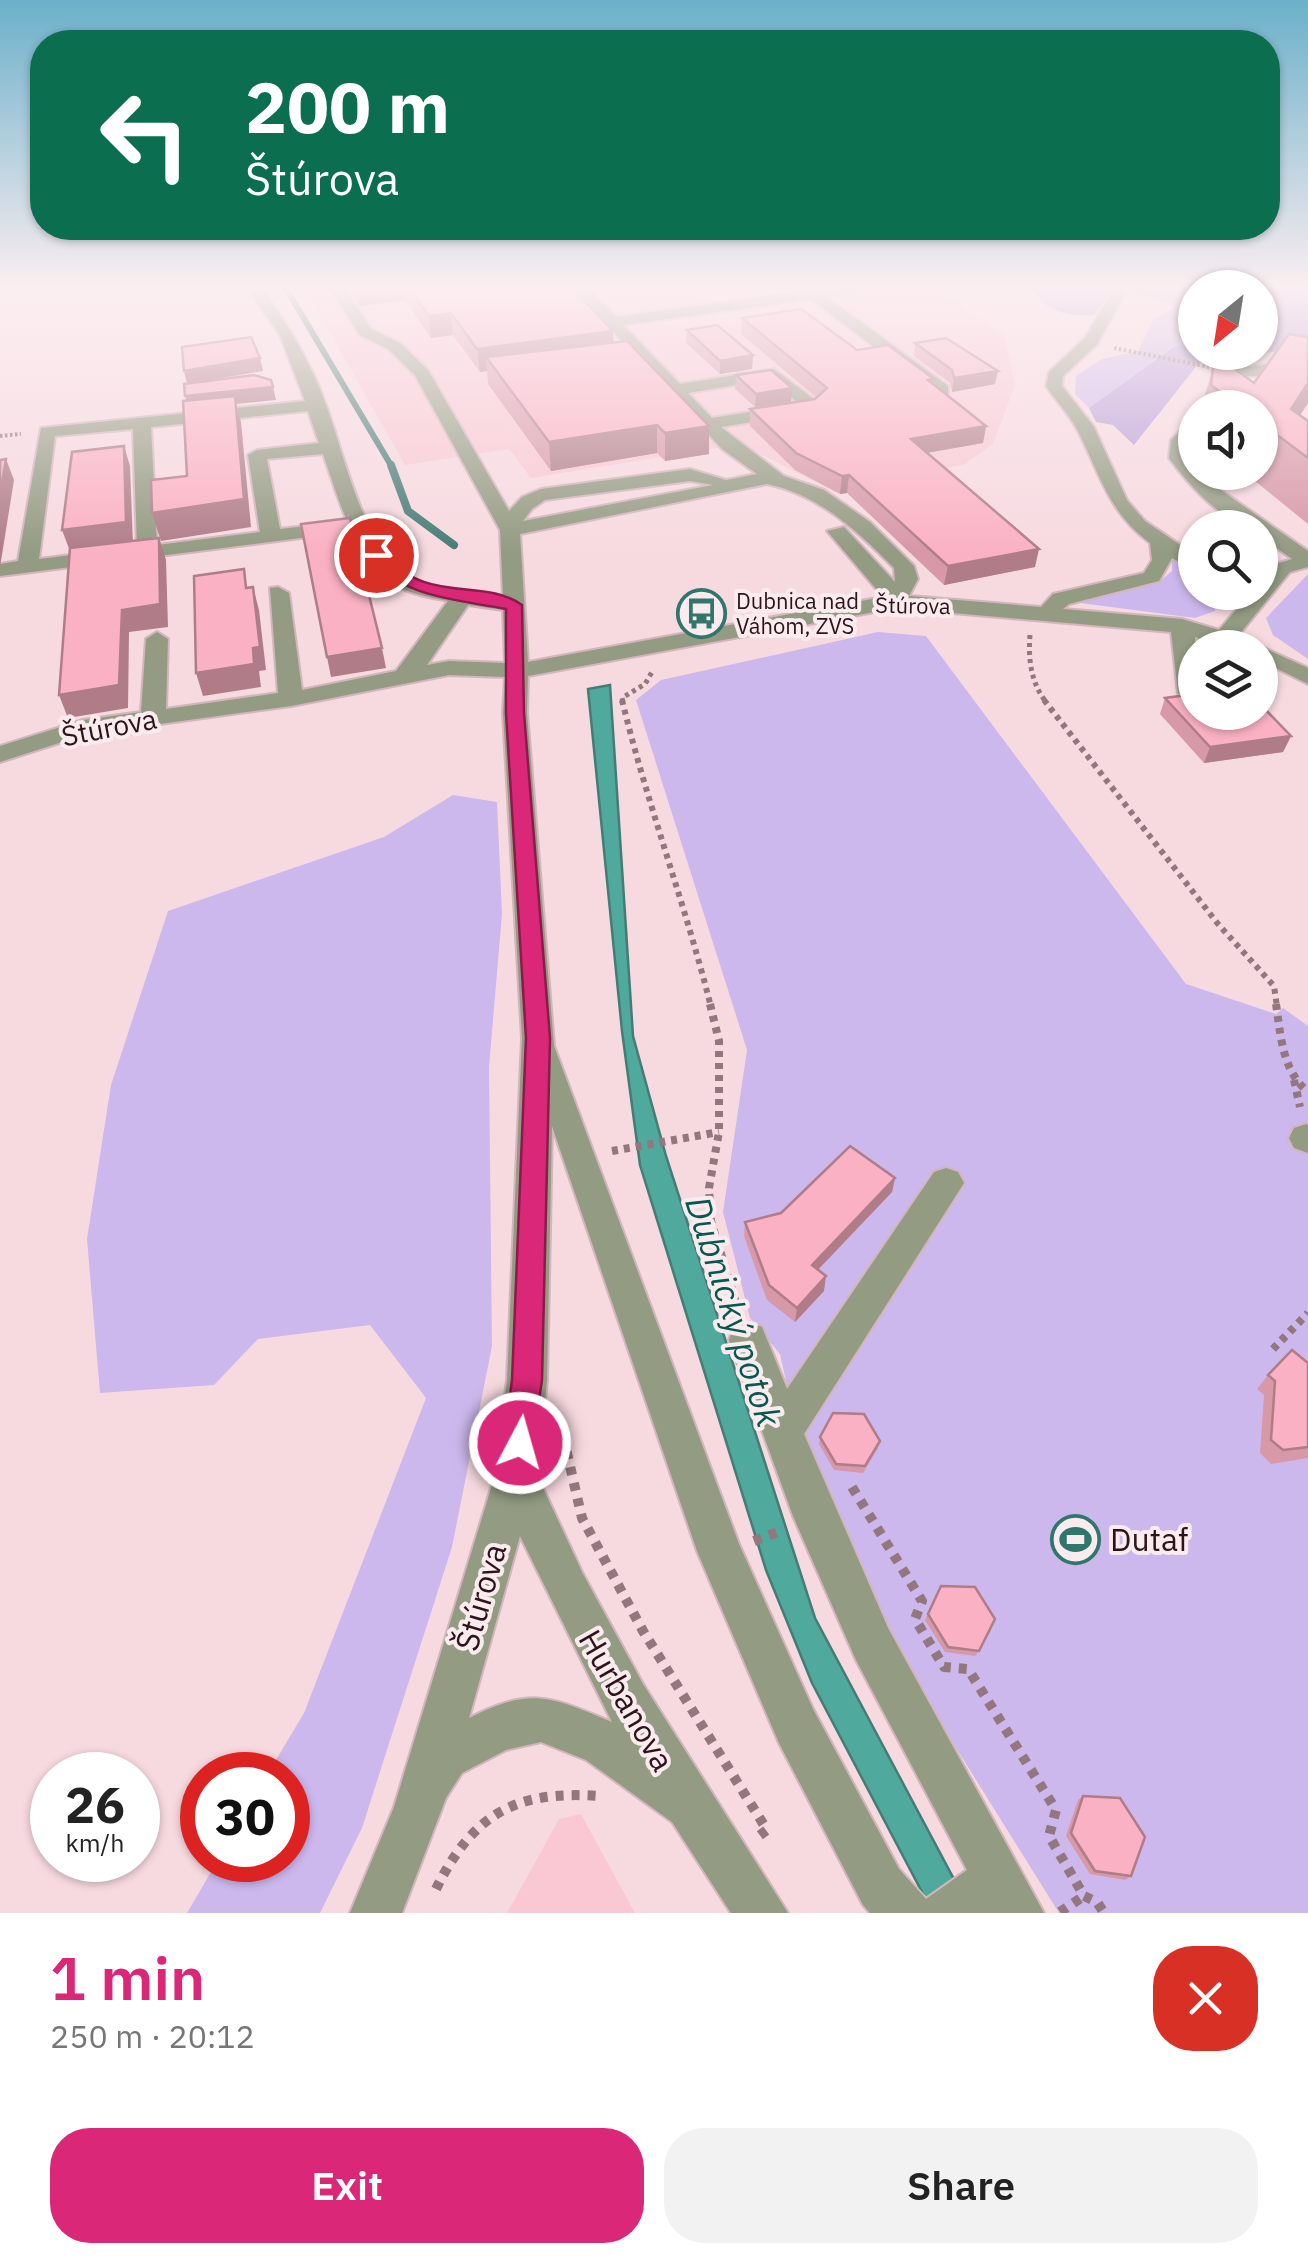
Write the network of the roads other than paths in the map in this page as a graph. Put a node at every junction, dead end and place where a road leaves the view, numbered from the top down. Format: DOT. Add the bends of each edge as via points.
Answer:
graph roads {
  1 [pos="301,374"];
  2 [pos="423,374"];
  3 [pos="659,374"];
  4 [pos="772,374"];
  5 [pos="774,374"];
  6 [pos="921,374"];
  7 [pos="1058,374"];
  8 [pos="675,390"];
  9 [pos="942,390"];
  10 [pos="309,397"];
  11 [pos="142,424"];
  12 [pos="708,424"];
  13 [pos="332,446"];
  14 [pos="772,476"];
  15 [pos="1207,490"];
  16 [pos="359,526"];
  17 [pos="510,530"];
  18 [pos="270,536"];
  19 [pos="1160,541"];
  20 [pos="146,550"];
  21 [pos="1178,554"];
  22 [pos="1308,561"];
  23 [pos="28,566"];
  24 [pos="0,570"];
  25 [pos="278,593"];
  26 [pos="463,596"];
  27 [pos="896,601"];
  28 [pos="514,605"];
  29 [pos="1039,619"];
  30 [pos="1182,626"];
  31 [pos="1182,630"];
  32 [pos="1198,630"];
  33 [pos="1227,630"];
  34 [pos="157,640"];
  35 [pos="1278,661"];
  36 [pos="517,671"];
  37 [pos="1308,677"];
  38 [pos="398,682"];
  39 [pos="290,699"];
  40 [pos="153,718"];
  41 [pos="83,727"];
  42 [pos="0,730"];
  43 [pos="0,754"];
  44 [pos="538,1038"];
  45 [pos="946,1184"];
  46 [pos="748,1340"];
  47 [pos="783,1430"];
  48 [pos="516,1475"];
  49 [pos="420,1807"];
  50 [pos="690,1810"];
  51 [pos="1002,1892"];
  52 [pos="376,1913"];
  53 [pos="762,1913"];
  54 [pos="906,1913"];
  55 [pos="947,1913"];
  1 -- 10 [label="street"];
  2 -- 17 [label="street, Štúrova"];
  3 -- 8 [label="street"];
  4 -- 8 [label="street"];
  5 -- 12 [label="street" via="813,407"];
  6 -- 9 [label="street"];
  7 -- 19 [label="street" via="1054,386 1085,427 1118,502"];
  8 -- 12 [label="street"];
  10 -- 11 [label="street"];
  10 -- 13 [label="street"];
  11 -- 20 [label="street"];
  11 -- 23 [label="street" via="48,432"];
  12 -- 14 [label="street"];
  13 -- 16 [label="street"];
  13 -- 18 [label="street" via="257,455"];
  14 -- 17 [label="street" via="730,482 690,475 541,495 528,500"];
  14 -- 27 [label="street" via="856,547"];
  15 -- 22 [label="street"];
  16 -- 18 [label="street"];
  16 -- 26 [label="street" via="393,576"];
  17 -- 28 [label="street, Štúrova"];
  18 -- 20 [label="street"];
  19 -- 21 [label="street"];
  19 -- 29 [label="street" via="1162,560 1152,576 1061,599"];
  20 -- 23 [label="street"];
  22 -- 33 [label="street" via="1283,568 1234,605"];
  23 -- 24 [label="street"];
  25 -- 39 [label="street"];
  26 -- 28 [label="street"];
  26 -- 38 [label="street"];
  27 -- 29 [label="street, Štúrova"];
  27 -- 36 [label="street, Štúrova"];
  28 -- 36 [label="street, Štúrova"];
  29 -- 30 [label="street, Štúrova"];
  30 -- 31 [label="street"];
  30 -- 32 [label="street, Štúrova"];
  34 -- 40 [label="street"];
  35 -- 37 [label="street"];
  36 -- 38 [label="street, Štúrova" via="449,668"];
  36 -- 44 [label="street, Štúrova"];
  38 -- 39 [label="street, Štúrova"];
  39 -- 40 [label="street, Štúrova"];
  40 -- 41 [label="street, Štúrova"];
  41 -- 42 [label="street"];
  41 -- 43 [label="street, Štúrova"];
  44 -- 48 [label="street, Štúrova" via="527,1380"];
  44 -- 54 [label="street" via="719,1551 796,1726 881,1887"];
  45 -- 47 [label="street"];
  46 -- 47 [label="street"];
  47 -- 51 [label="street" via="872,1644"];
  48 -- 49 [label="street, Štúrova"];
  48 -- 50 [label="street, Hurbanova" via="590,1638"];
  49 -- 50 [label="street" via="444,1756 499,1728 541,1718 602,1742"];
  49 -- 52 [label="street, Štúrova"];
  50 -- 53 [label="street, Hurbanova"];
  51 -- 55 [label="street"];
}
